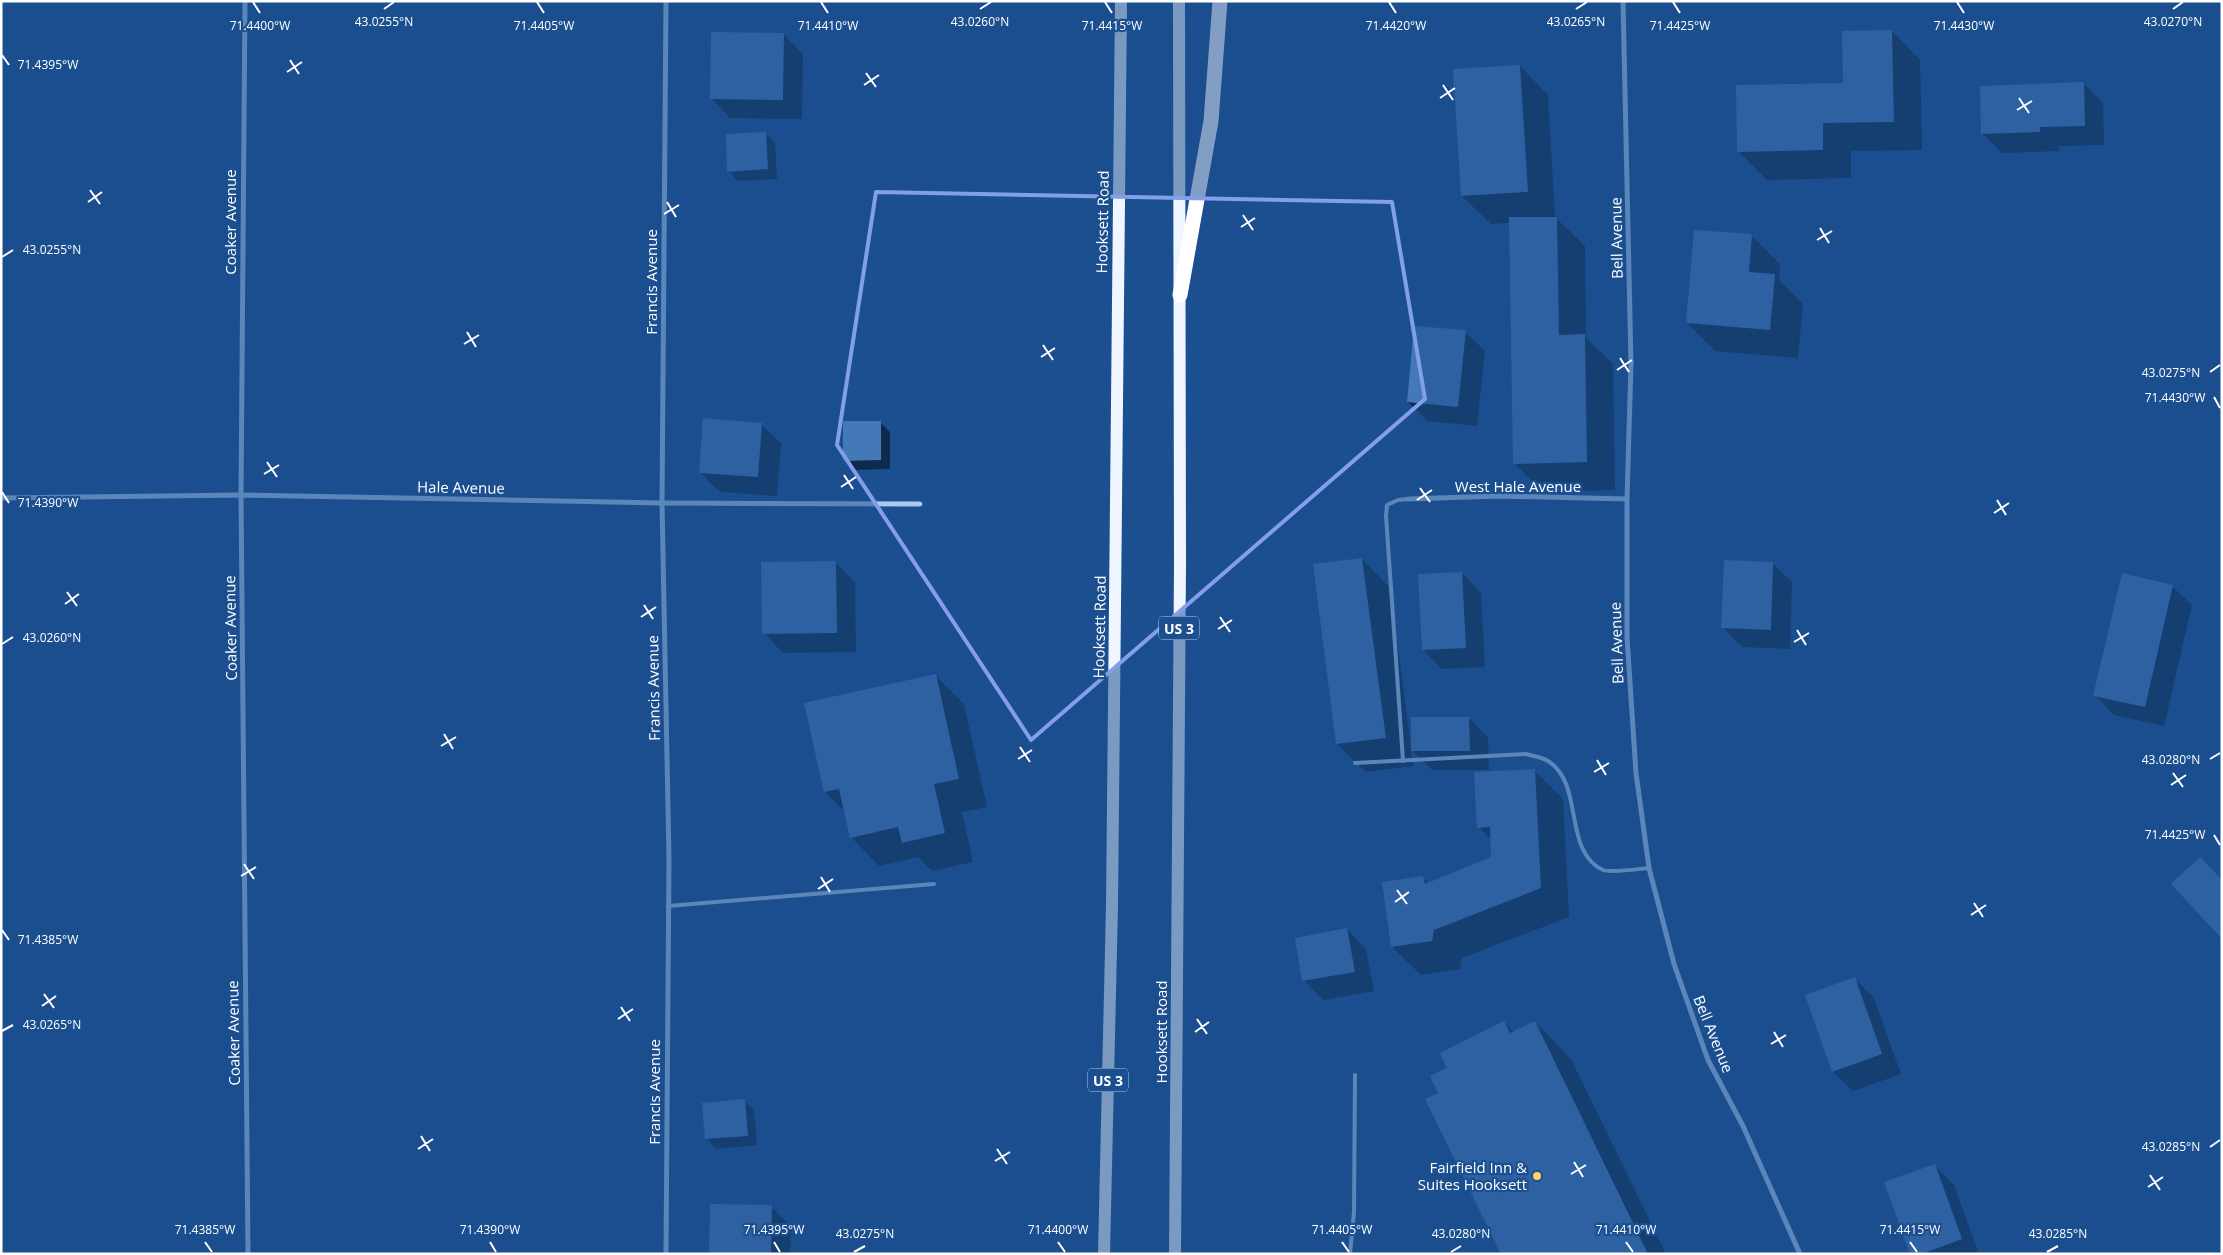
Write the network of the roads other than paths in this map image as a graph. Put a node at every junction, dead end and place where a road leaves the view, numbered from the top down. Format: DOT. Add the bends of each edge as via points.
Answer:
graph roads {
  1 [pos="244,1"];
  2 [pos="666,1"];
  3 [pos="1120,1"];
  4 [pos="1179,1"];
  5 [pos="1220,1"];
  6 [pos="1623,1"];
  7 [pos="1180,295"];
  8 [pos="241,495"];
  9 [pos="1,498"];
  10 [pos="1408,499"];
  11 [pos="1627,499"];
  12 [pos="662,503"];
  13 [pos="920,504"];
  14 [pos="1403,761"];
  15 [pos="1355,763"];
  16 [pos="1649,868"];
  17 [pos="934,884"];
  18 [pos="668,906"];
  19 [pos="1355,1075"];
  20 [pos="248,1254"];
  21 [pos="666,1254"];
  22 [pos="1104,1254"];
  23 [pos="1175,1254"];
  24 [pos="1350,1254"];
  25 [pos="1800,1254"];
  1 -- 8 [label="street, Coaker Avenue"];
  2 -- 12 [label="street, Francis Avenue"];
  3 -- 22 [label="main road, Hooksett Road / US 3" via="1112,905"];
  4 -- 7 [label="main road, Hooksett Road / US 3"];
  5 -- 7 [label="highway" via="1211,121"];
  6 -- 11 [label="street, Bell Avenue" via="1631,364"];
  7 -- 23 [label="main road, Hooksett Road / US 3"];
  8 -- 9 [label="street, Hale Avenue"];
  8 -- 12 [label="street, Hale Avenue"];
  8 -- 20 [label="street, Coaker Avenue"];
  10 -- 11 [label="street, West Hale Avenue" via="1499,496"];
  10 -- 14 [label="lane" via="1387,504 1386,516"];
  11 -- 16 [label="street, Bell Avenue" via="1628,647 1636,773"];
  12 -- 13 [label="street, Hale Avenue"];
  12 -- 18 [label="street, Francis Avenue"];
  14 -- 15 [label="lane"];
  14 -- 16 [label="lane" via="1526,754 1548,761 1565,781 1588,860 1605,871"];
  16 -- 25 [label="street, Bell Avenue" via="1674,964 1708,1060 1743,1126"];
  17 -- 18 [label="lane"];
  18 -- 21 [label="street, Francis Avenue"];
  19 -- 24 [label="lane" via="1354,1212"];
}
